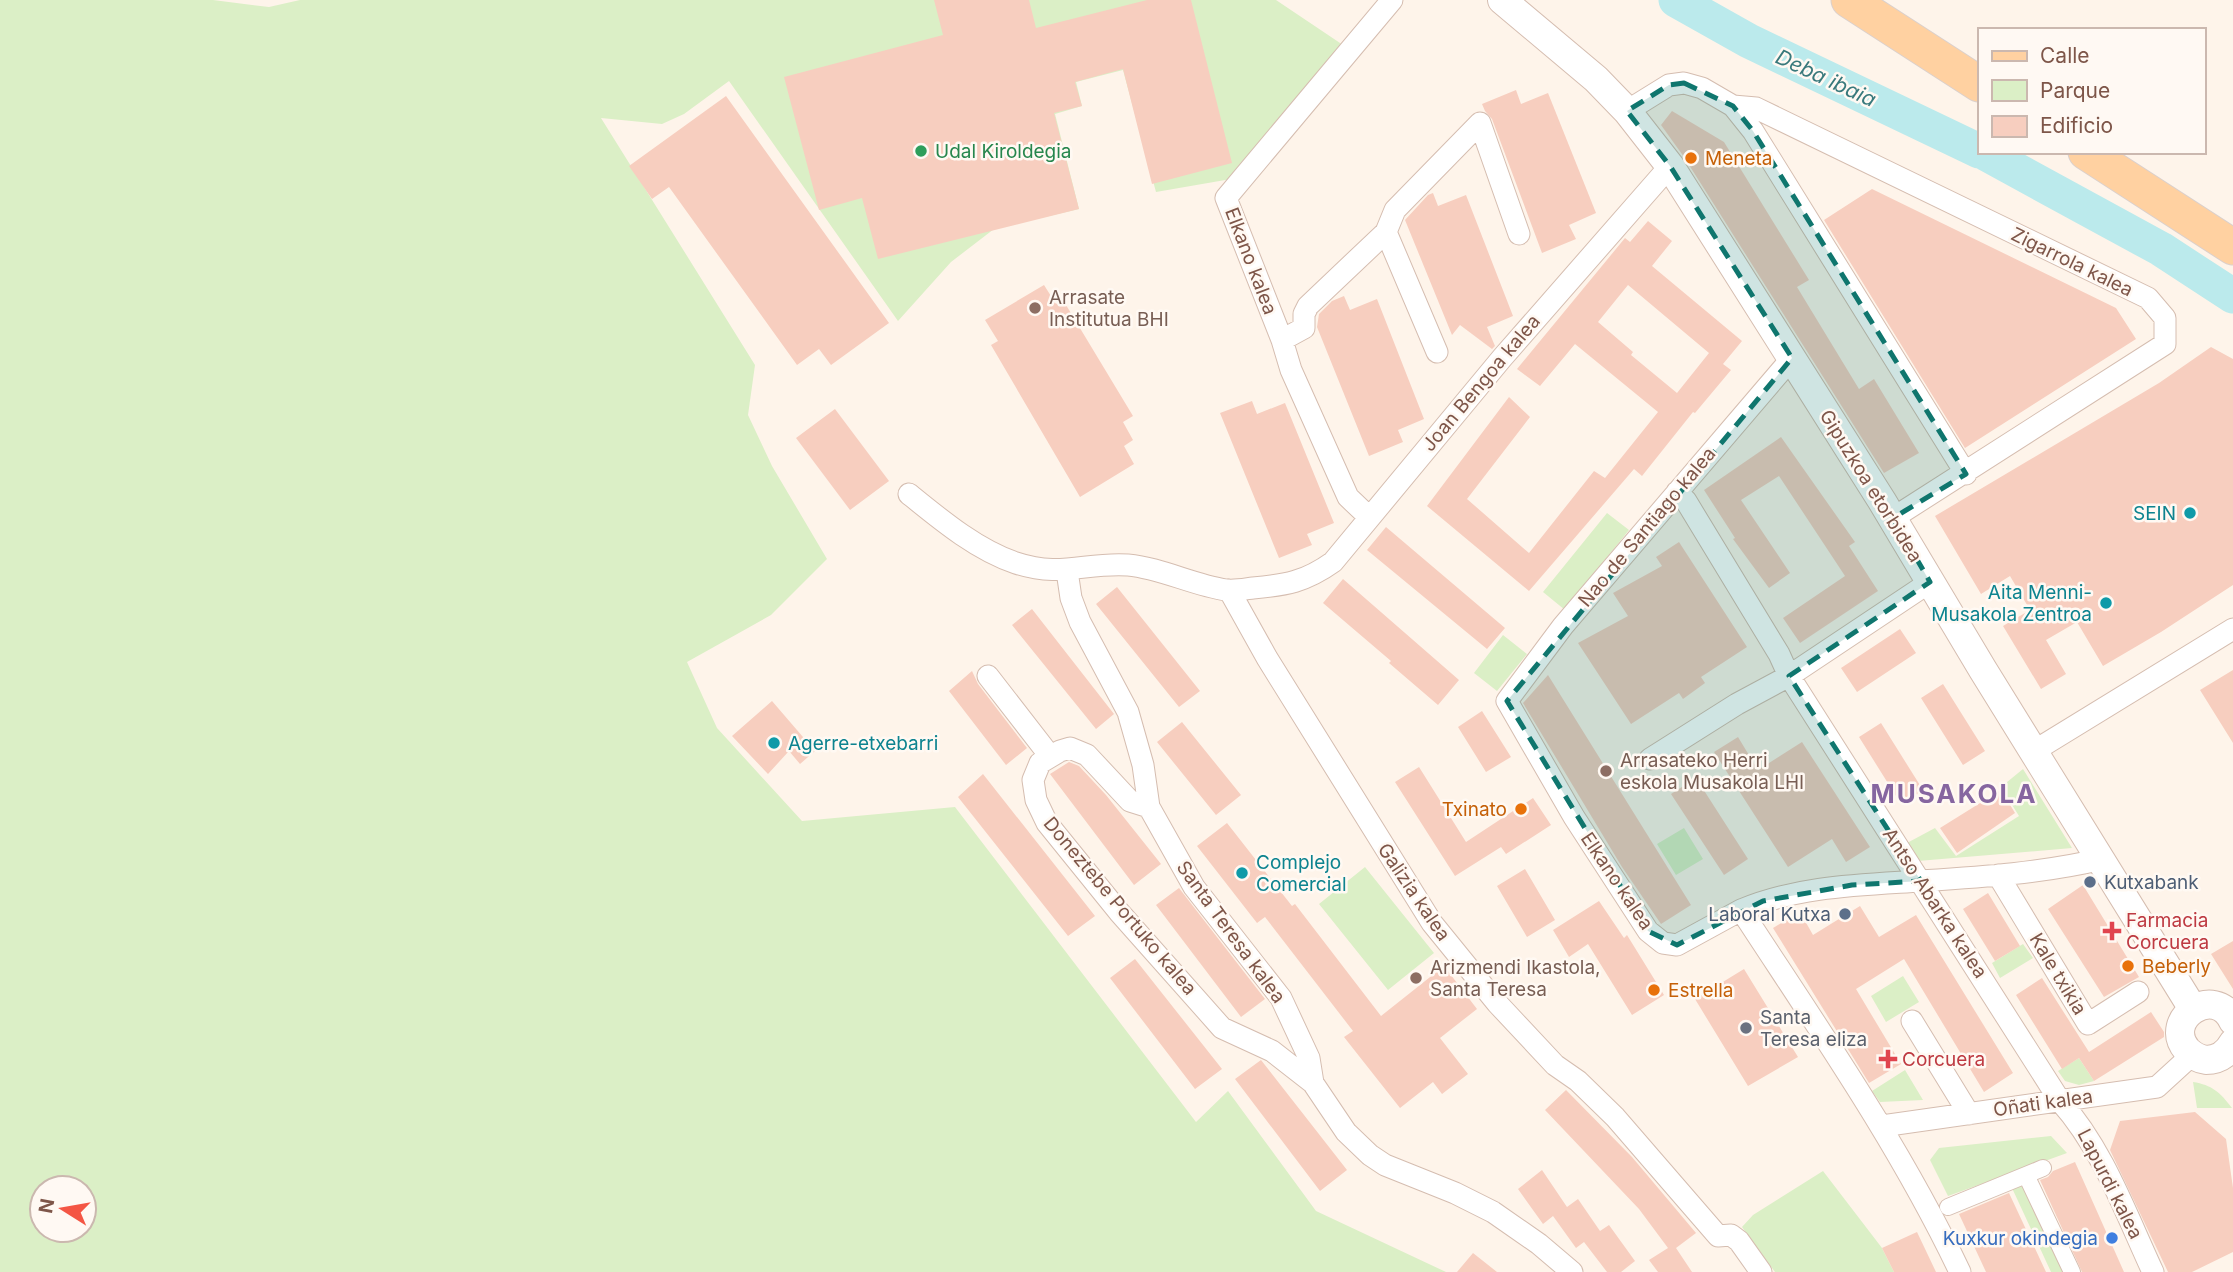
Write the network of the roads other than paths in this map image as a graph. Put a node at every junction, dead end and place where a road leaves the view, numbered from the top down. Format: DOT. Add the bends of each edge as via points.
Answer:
graph roads {
  1 [pos="1392,0"];
  2 [pos="1502,0"];
  3 [pos="1849,0"];
  4 [pos="1978,83"];
  5 [pos="1734,106"];
  6 [pos="1627,111"];
  7 [pos="2089,154"];
  8 [pos="1670,166"];
  9 [pos="1386,232"];
  10 [pos="1520,234"];
  11 [pos="2233,247"];
  12 [pos="1282,340"];
  13 [pos="1437,352"];
  14 [pos="1792,358"];
  15 [pos="1966,474"];
  16 [pos="1677,492"];
  17 [pos="909,494"];
  18 [pos="1369,517"];
  19 [pos="1893,519"];
  20 [pos="1067,571"];
  21 [pos="1930,582"];
  22 [pos="1228,590"];
  23 [pos="2233,629"];
  24 [pos="988,676"];
  25 [pos="1789,676"];
  26 [pos="1507,701"];
  27 [pos="2034,751"];
  28 [pos="1050,756"];
  29 [pos="1650,760"];
  30 [pos="1149,807"];
  31 [pos="2102,859"];
  32 [pos="1998,875"];
  33 [pos="1921,881"];
  34 [pos="1741,910"];
  35 [pos="2138,992"];
  36 [pos="2193,1009"];
  37 [pos="2230,1012"];
  38 [pos="1912,1021"];
  39 [pos="2192,1055"];
  40 [pos="2230,1058"];
  41 [pos="1313,1083"];
  42 [pos="2060,1101"];
  43 [pos="1969,1114"];
  44 [pos="1882,1126"];
  45 [pos="2043,1168"];
  46 [pos="2026,1175"];
  47 [pos="1948,1207"];
  48 [pos="1572,1272"];
  49 [pos="1761,1272"];
  50 [pos="1960,1272"];
  51 [pos="2072,1272"];
  52 [pos="2153,1272"];
  1 -- 12 [label="street, Elkano kalea" via="1226,198"];
  2 -- 6 [label="street, Gipuzkoa etorbidea" via="1563,49"];
  3 -- 4 [label="main road"];
  5 -- 6 [label="street, Zigarrola kalea" via="1684,83 1669,85"];
  5 -- 15 [label="street, Zigarrola kalea"];
  5 -- 15 [label="street, Zigarrola kalea" via="1756,108 2148,298 2165,318 2165,344"];
  6 -- 8 [label="street, Gipuzkoa etorbidea"];
  7 -- 11 [label="main road"];
  8 -- 14 [label="street, Gipuzkoa etorbidea"];
  8 -- 18 [label="street, Joan Bengoa kalea"];
  9 -- 10 [label="street" via="1395,210 1480,123"];
  9 -- 12 [label="street" via="1308,306 1304,328"];
  9 -- 13 [label="street"];
  12 -- 18 [label="street, Elkano kalea" via="1348,497"];
  14 -- 16 [label="street, Nao de Santiago kalea"];
  14 -- 19 [label="street, Gipuzkoa etorbidea"];
  15 -- 19 [label="street, Zigarrola kalea"];
  16 -- 25 [label="street, Antso Abarka kalea"];
  16 -- 26 [label="street, Nao de Santiago kalea" via="1563,626"];
  17 -- 20 [label="street, Joan Bengoa kalea" via="1008,560 1042,570"];
  18 -- 22 [label="street, Joan Bengoa kalea" via="1333,562 1303,580"];
  19 -- 21 [label="street, Gipuzkoa etorbidea"];
  20 -- 22 [label="street, Joan Bengoa kalea" via="1131,565"];
  20 -- 30 [label="street, Santa Teresa kalea" via="1080,622 1128,712"];
  21 -- 25 [label="street"];
  21 -- 27 [label="street, Gipuzkoa etorbidea"];
  22 -- 49 [label="street, Galizia kalea" via="1432,923 1555,1065 1615,1117 1718,1236 1731,1235 1739,1241"];
  23 -- 27 [label="street"];
  24 -- 28 [label="street"];
  25 -- 29 [label="street"];
  25 -- 33 [label="street, Antso Abarka kalea"];
  26 -- 34 [label="street, Elkano kalea" via="1574,817 1648,931 1663,943 1677,945"];
  27 -- 31 [label="street, Gipuzkoa etorbidea"];
  28 -- 30 [label="street" via="1070,748 1087,755 1130,801"];
  28 -- 41 [label="street, Doneztebe Portuko kalea" via="1040,763 1033,780 1047,823 1222,1028 1272,1051"];
  30 -- 41 [label="street, Santa Teresa kalea" via="1194,887 1281,998 1309,1058"];
  31 -- 32 [label="street"];
  31 -- 36 [label="street, Gipuzkoa etorbidea"];
  32 -- 33 [label="street"];
  32 -- 35 [label="street, Kale txikia" via="2088,1024"];
  33 -- 34 [label="street" via="1794,894"];
  33 -- 42 [label="street, Antso Abarka kalea"];
  34 -- 44 [label="street"];
  36 -- 37 [label="street" via="2209,1004"];
  36 -- 39 [label="street" via="2180,1031"];
  38 -- 43 [label="street"];
  39 -- 40 [label="street" via="2207,1060"];
  39 -- 42 [label="street, Oñati kalea" via="2157,1087"];
  41 -- 48 [label="street, Santa Teresa kalea" via="1346,1132 1370,1155 1493,1212"];
  42 -- 43 [label="street, Oñati kalea"];
  42 -- 52 [label="street, Lapurdi kalea" via="2099,1157"];
  43 -- 44 [label="street, Oñati kalea"];
  44 -- 50 [label="street"];
  45 -- 46 [label="street"];
  46 -- 47 [label="street"];
  46 -- 51 [label="street"];
}
